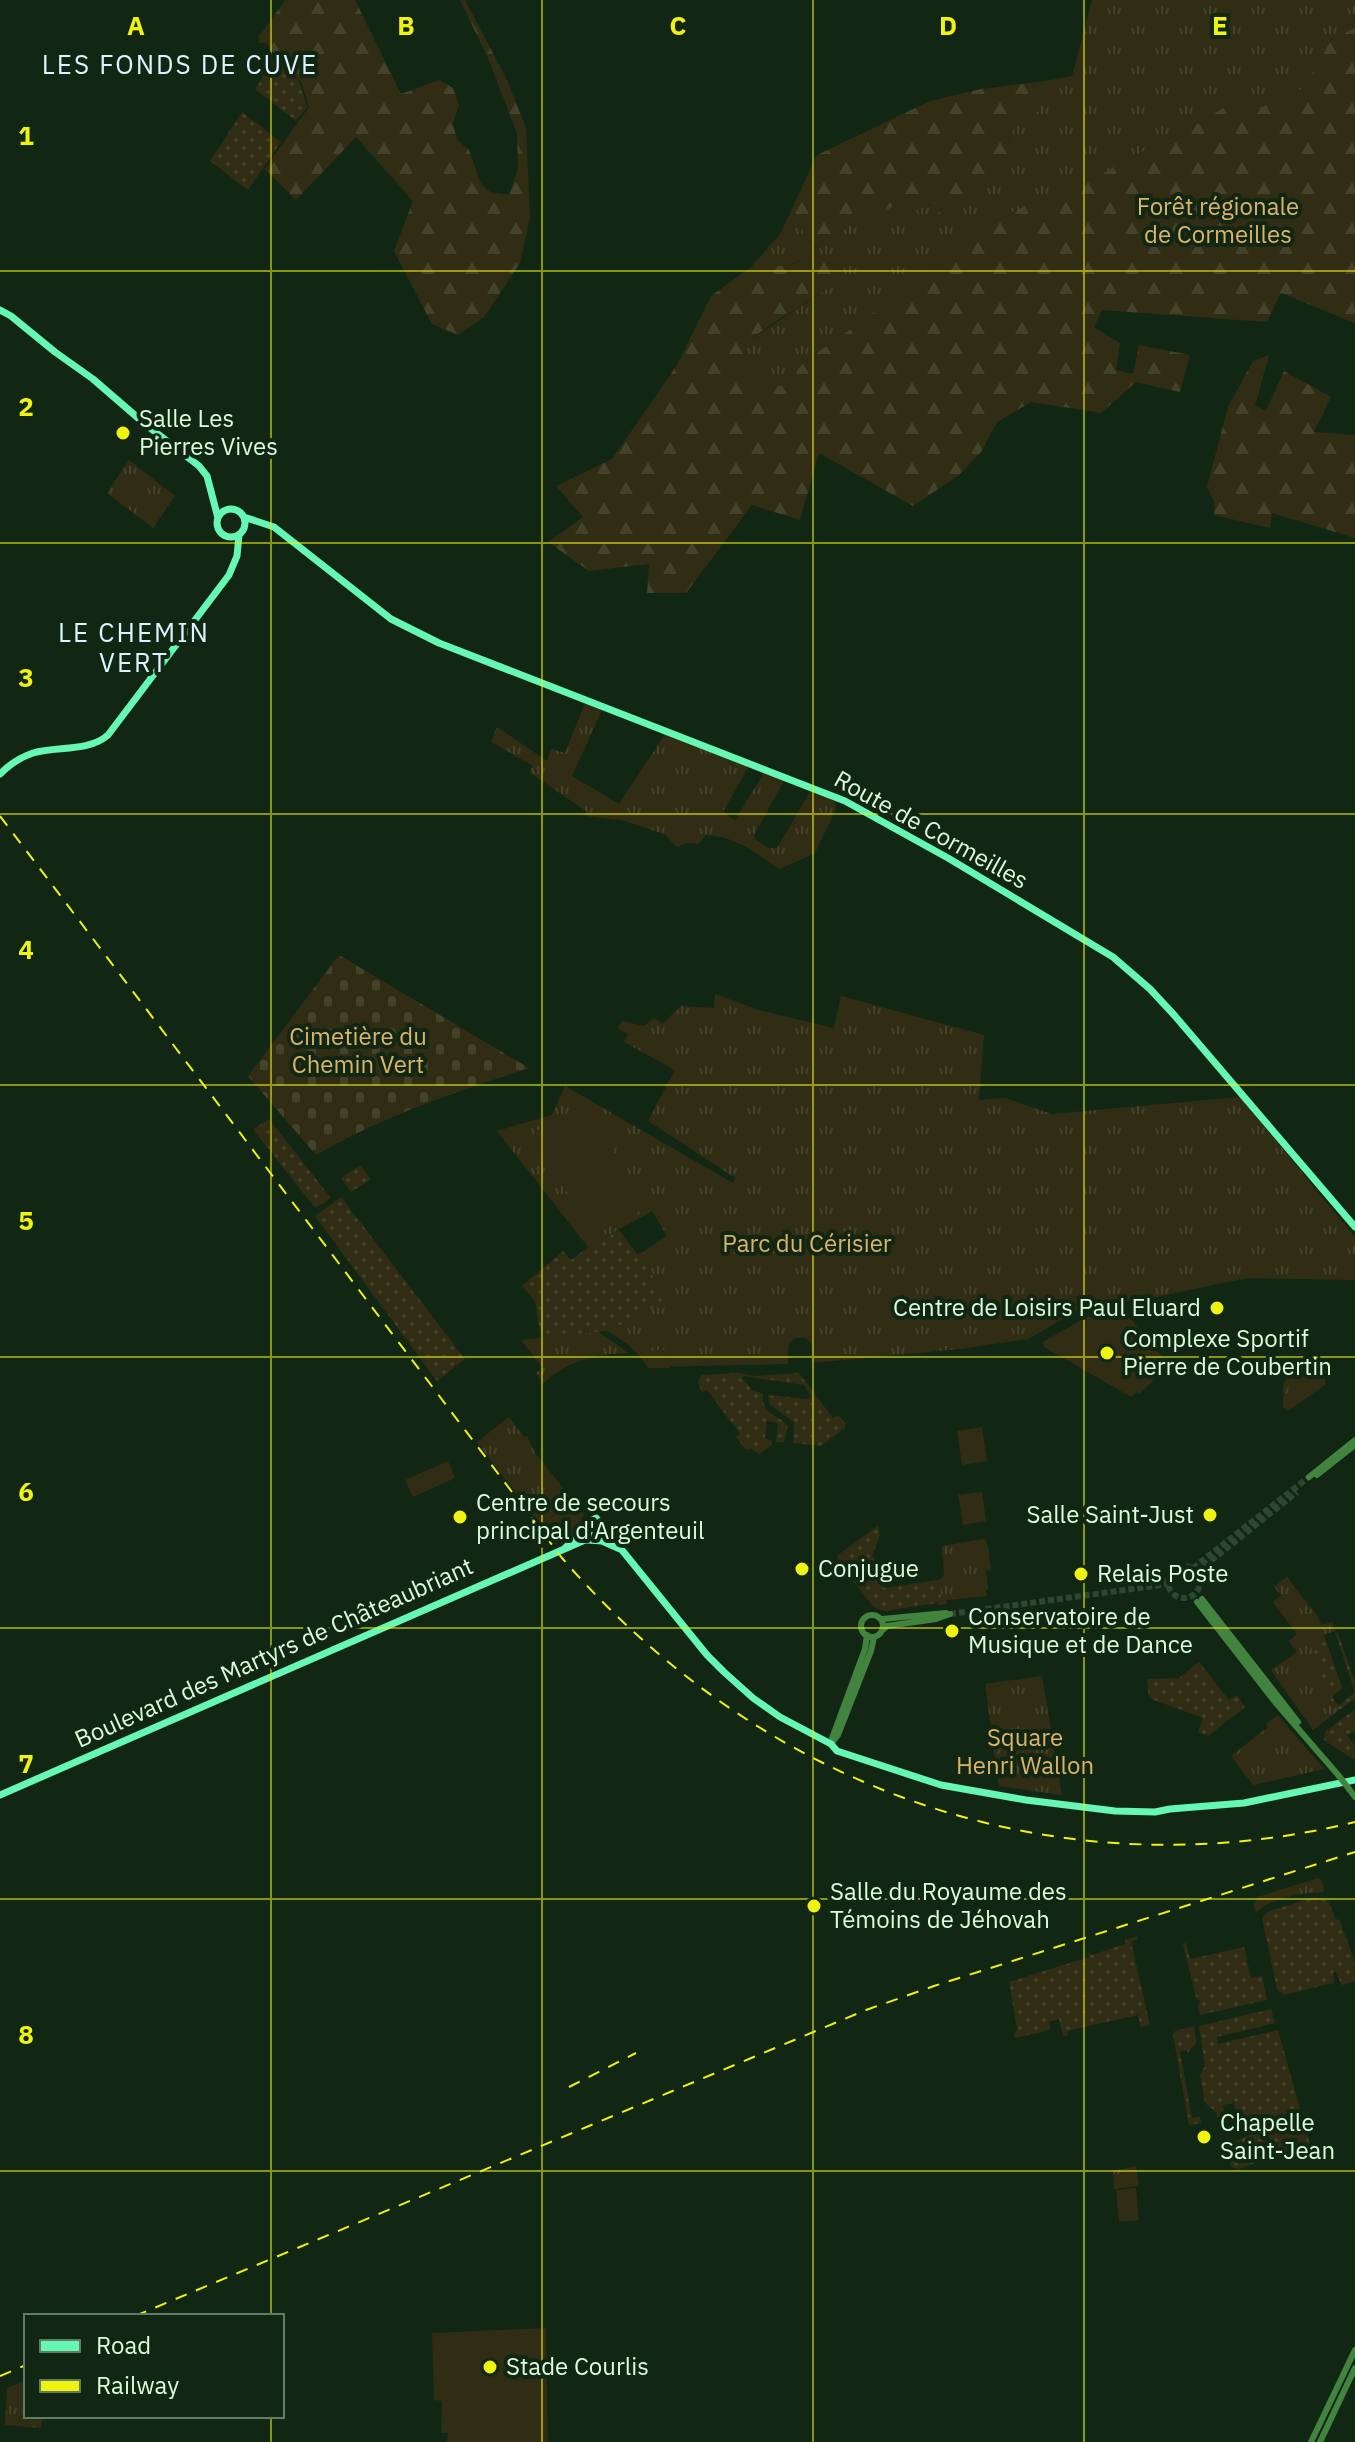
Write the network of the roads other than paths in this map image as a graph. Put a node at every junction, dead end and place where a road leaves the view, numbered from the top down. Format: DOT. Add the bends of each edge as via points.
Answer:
graph roads {
  1 [pos="0,312"];
  2 [pos="211,489"];
  3 [pos="230,509"];
  4 [pos="244,517"];
  5 [pos="218,518"];
  6 [pos="275,528"];
  7 [pos="241,533"];
  8 [pos="226,536"];
  9 [pos="235,560"];
  10 [pos="0,774"];
  11 [pos="1354,1227"];
  12 [pos="1355,1443"];
  13 [pos="1310,1479"];
  14 [pos="602,1525"];
  15 [pos="585,1540"];
  16 [pos="564,1549"];
  17 [pos="622,1550"];
  18 [pos="1200,1600"];
  19 [pos="882,1619"];
  20 [pos="883,1629"];
  21 [pos="870,1636"];
  22 [pos="831,1744"];
  23 [pos="1355,1782"];
  24 [pos="0,1795"];
  25 [pos="1355,1797"];
  26 [pos="1355,2350"];
  27 [pos="1355,2368"];
  28 [pos="1311,2442"];
  29 [pos="1320,2442"];
  1 -- 2 [label="main road" via="199,466"];
  2 -- 3 [label="main road"];
  2 -- 5 [label="main road"];
  3 -- 4 [label="main road"];
  3 -- 5 [label="main road"];
  4 -- 6 [label="main road, Route de Cormeilles"];
  4 -- 7 [label="main road"];
  5 -- 8 [label="main road" via="218,528"];
  6 -- 7 [label="main road" via="258,526"];
  6 -- 11 [label="main road, Route de Cormeilles" via="391,619 845,801 1113,957 1175,1016"];
  7 -- 8 [label="main road"];
  7 -- 9 [label="main road"];
  8 -- 9 [label="main road"];
  9 -- 10 [label="main road" via="105,739 34,753"];
  12 -- 13 [label="street"];
  14 -- 15 [label="main road, Boulevard des Martyrs de Châteaubriant"];
  14 -- 16 [label="main road, Boulevard des Martyrs de Châteaubriant" via="596,1518"];
  14 -- 17 [label="main road"];
  15 -- 16 [label="main road, Boulevard des Martyrs de Châteaubriant"];
  15 -- 17 [label="main road"];
  16 -- 24 [label="main road, Boulevard des Martyrs de Châteaubriant"];
  17 -- 22 [label="main road" via="724,1672 779,1716"];
  18 -- 25 [label="street, bridge" via="1275,1702"];
  19 -- 20 [label="street"];
  19 -- 20 [label="street" via="950,1614"];
  19 -- 21 [label="street" via="874,1614 863,1619 861,1628"];
  20 -- 21 [label="street"];
  21 -- 22 [label="street" via="871,1651"];
  22 -- 23 [label="main road" via="837,1751 941,1785 1115,1811 1244,1803"];
  26 -- 28 [label="street"];
  27 -- 29 [label="street"];
}
